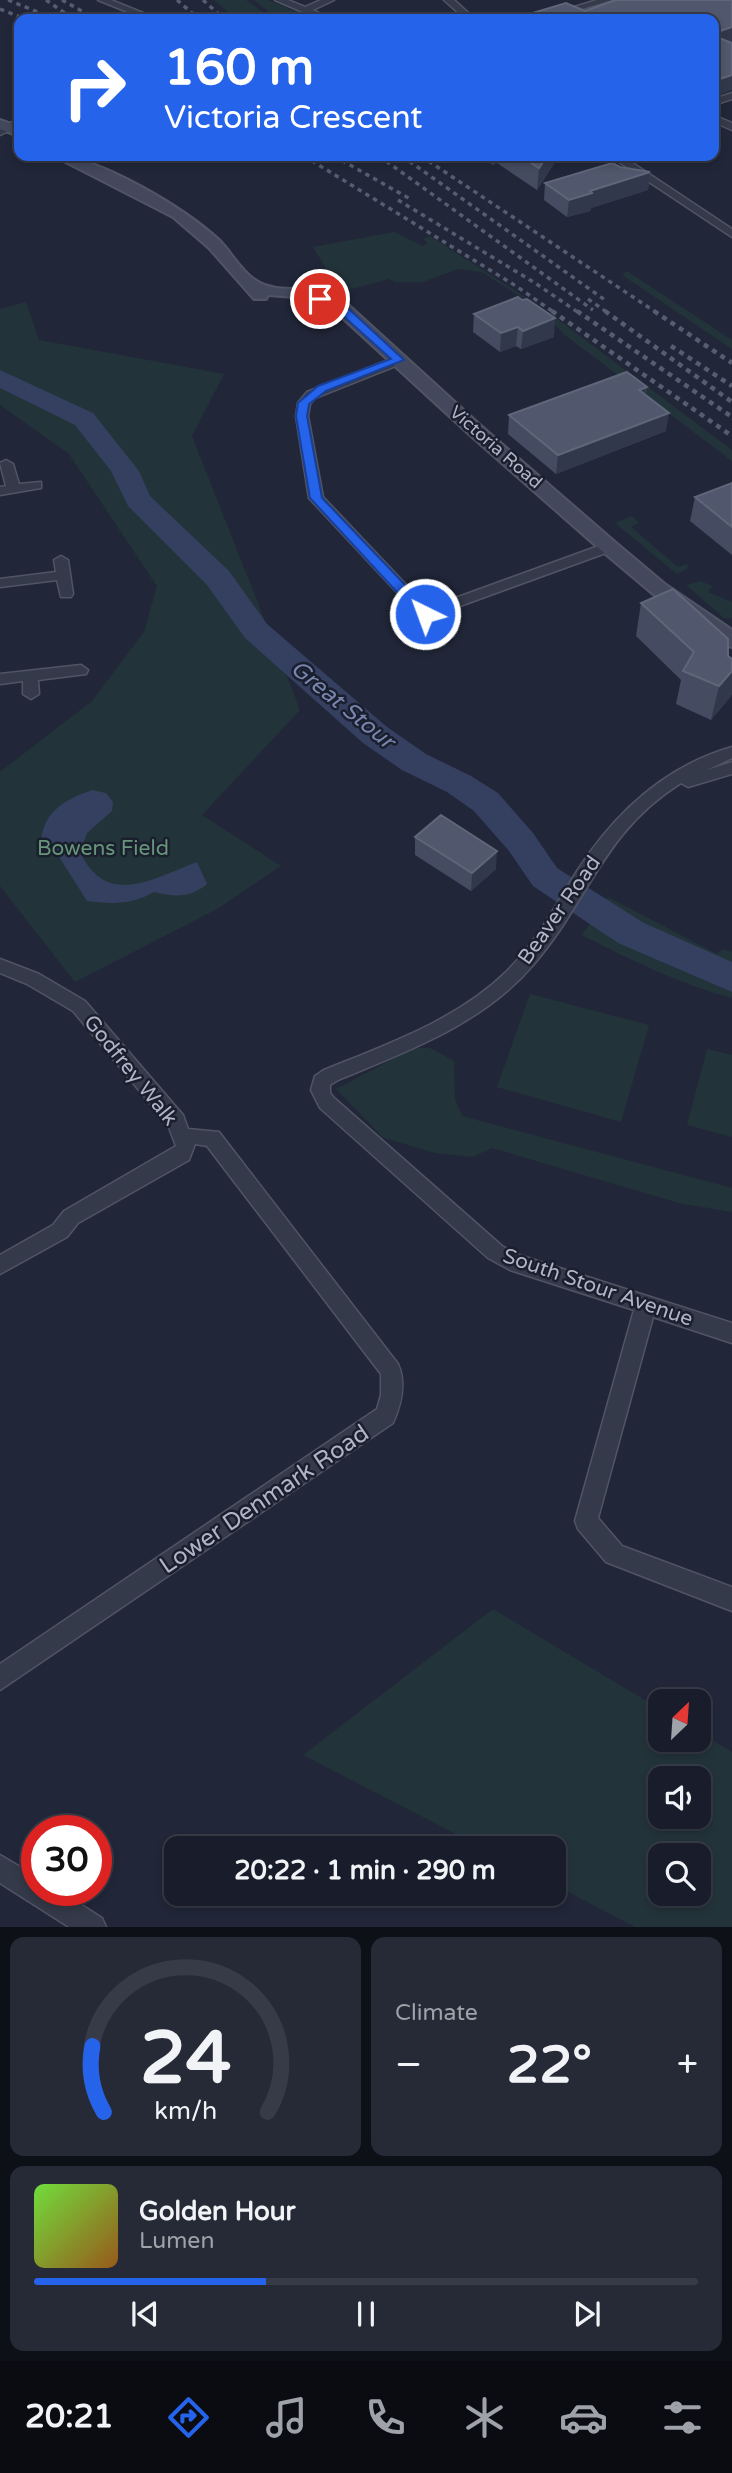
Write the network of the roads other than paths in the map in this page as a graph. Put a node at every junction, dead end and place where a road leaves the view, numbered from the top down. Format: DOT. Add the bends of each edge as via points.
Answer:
graph roads {
  1 [pos="103,0"];
  2 [pos="280,0"];
  3 [pos="329,0"];
  4 [pos="607,0"];
  5 [pos="451,2"];
  6 [pos="305,10"];
  7 [pos="140,14"];
  8 [pos="314,14"];
  9 [pos="464,14"];
  10 [pos="558,14"];
  11 [pos="720,121"];
  12 [pos="732,127"];
  13 [pos="72,161"];
  14 [pos="622,161"];
  15 [pos="732,234"];
  16 [pos="399,360"];
  17 [pos="6,464"];
  18 [pos="36,485"];
  19 [pos="6,489"];
  20 [pos="609,547"];
  21 [pos="0,583"];
  22 [pos="659,590"];
  23 [pos="66,594"];
  24 [pos="732,640"];
  25 [pos="706,646"];
  26 [pos="81,670"];
  27 [pos="30,676"];
  28 [pos="0,679"];
  29 [pos="31,694"];
  30 [pos="732,752"];
  31 [pos="732,768"];
  32 [pos="644,802"];
  33 [pos="0,966"];
  34 [pos="320,1087"];
  35 [pos="185,1138"];
  36 [pos="0,1265"];
  37 [pos="645,1307"];
  38 [pos="732,1332"];
  39 [pos="732,1599"];
  40 [pos="0,1678"];
  41 [pos="0,1868"];
  42 [pos="93,1927"];
  1 -- 7 [label="street"];
  2 -- 6 [label="street"];
  3 -- 6 [label="street"];
  4 -- 10 [label="street"];
  5 -- 9 [label="street"];
  6 -- 8 [label="street"];
  11 -- 12 [label="street"];
  13 -- 16 [label="street, Victoria Road" via="178,214 201,232 258,295 288,302 320,299 335,303"];
  14 -- 15 [label="street"];
  16 -- 20 [label="street, Victoria Road"];
  16 -- 20 [label="street" via="322,389 304,403 302,416 316,498 425,614"];
  17 -- 19 [label="street"];
  18 -- 19 [label="street"];
  20 -- 22 [label="street, Victoria Road"];
  21 -- 23 [label="street" via="62,568"];
  22 -- 24 [label="street, Victoria Road"];
  22 -- 25 [label="street, Victoria Road"];
  26 -- 27 [label="street"];
  27 -- 28 [label="street"];
  27 -- 29 [label="street"];
  30 -- 32 [label="street, Beaver Road" via="675,779"];
  31 -- 32 [label="street, Beaver Road" via="685,782"];
  32 -- 34 [label="street, Beaver Road" via="600,851 526,961 478,1004 456,1020 331,1075"];
  33 -- 35 [label="street, Godfrey Walk" via="79,1006 176,1121"];
  34 -- 37 [label="street, South Stour Avenue" via="327,1103 495,1252"];
  35 -- 36 [label="street" via="182,1154 71,1217 60,1231"];
  35 -- 40 [label="street, Lower Denmark Road" via="212,1138 391,1371 392,1395 385,1416"];
  37 -- 38 [label="street, South Stour Avenue"];
  37 -- 39 [label="street" via="586,1521 614,1554"];
  41 -- 42 [label="street"];
}
